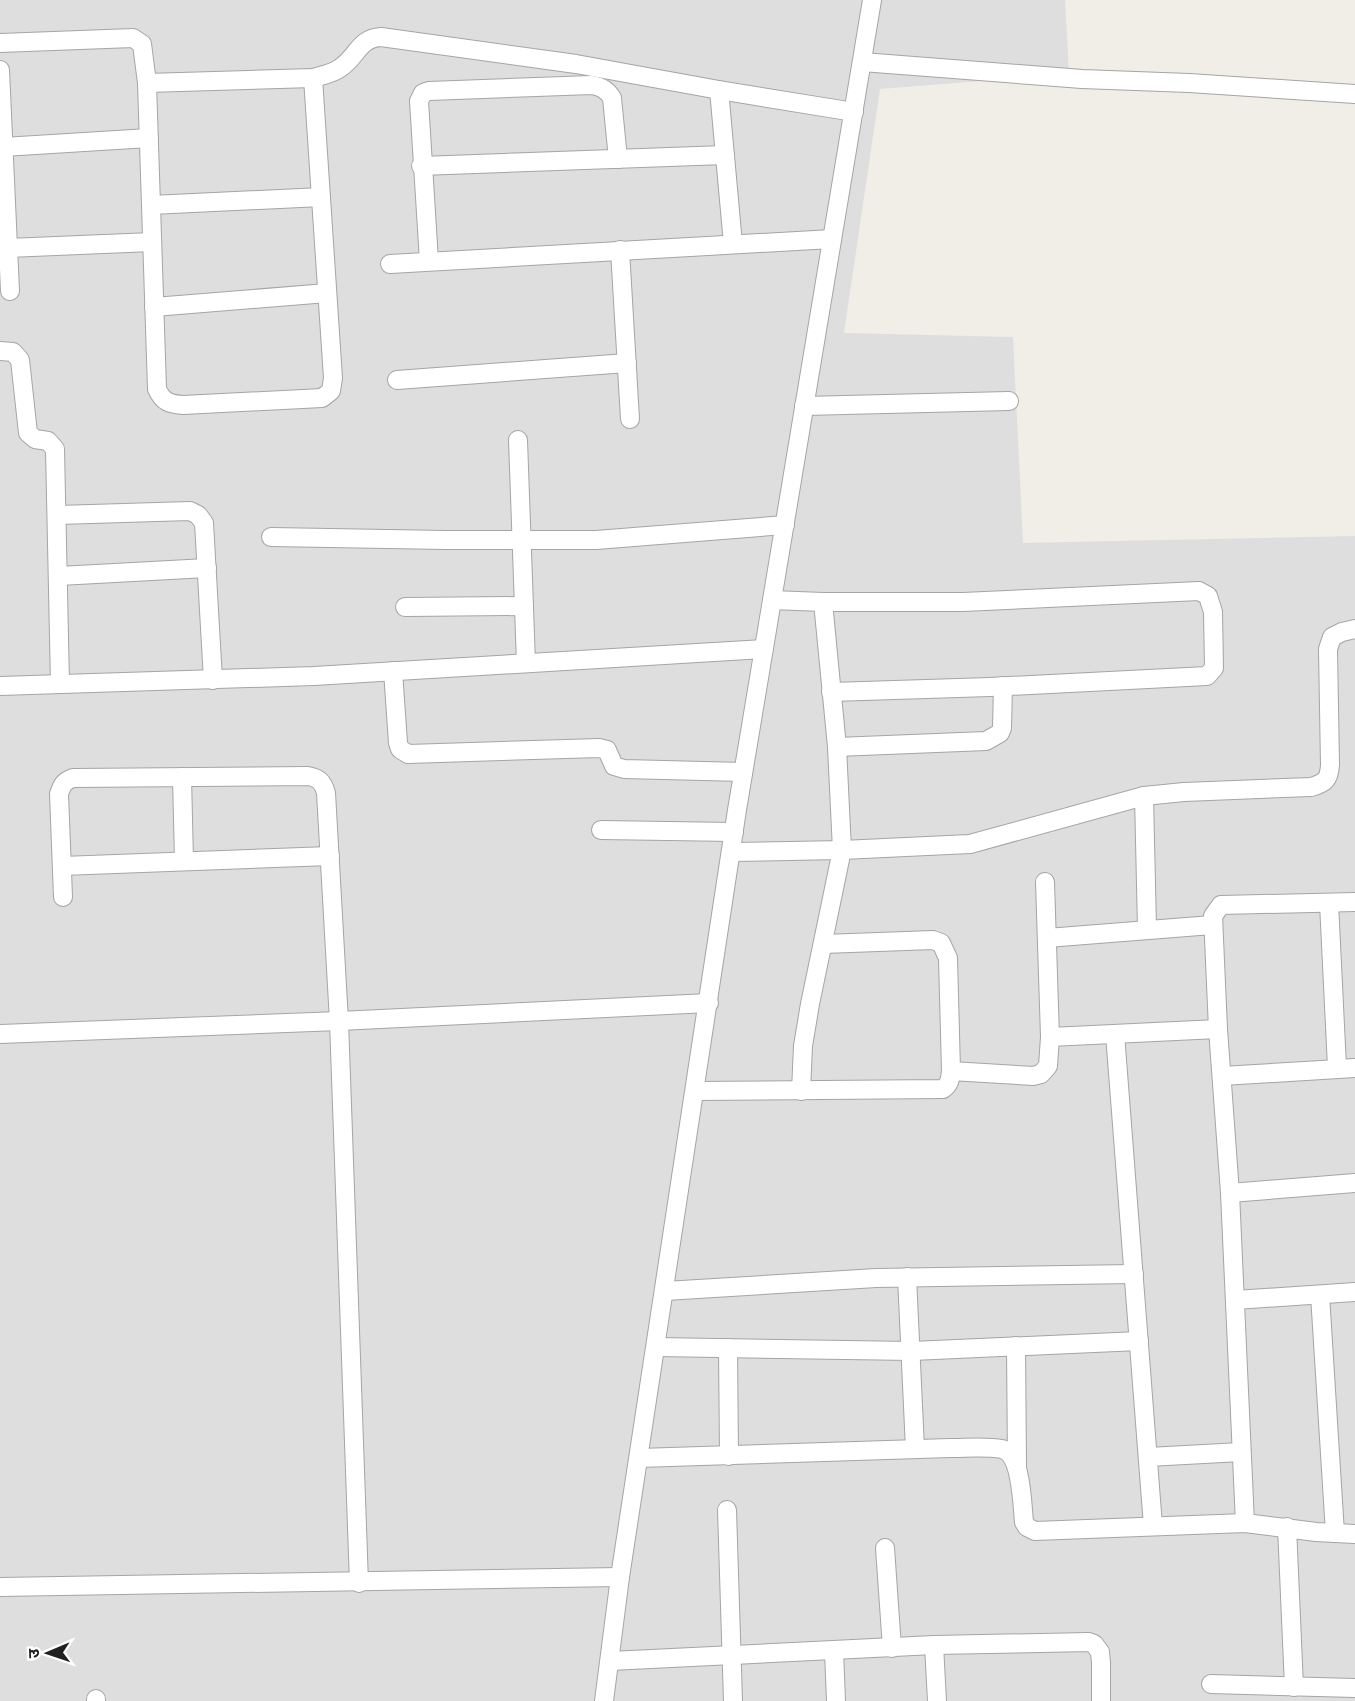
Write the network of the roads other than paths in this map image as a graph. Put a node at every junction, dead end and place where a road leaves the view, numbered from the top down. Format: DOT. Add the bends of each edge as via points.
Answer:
graph roads {
  1 [pos="872,0"];
  2 [pos="0,43"];
  3 [pos="862,62"];
  4 [pos="0,70"];
  5 [pos="313,78"];
  6 [pos="147,83"];
  7 [pos="719,90"];
  8 [pos="1355,94"];
  9 [pos="854,112"];
  10 [pos="149,138"];
  11 [pos="3,147"];
  12 [pos="725,155"];
  13 [pos="618,159"];
  14 [pos="421,166"];
  15 [pos="321,197"];
  16 [pos="151,205"];
  17 [pos="832,239"];
  18 [pos="152,242"];
  19 [pos="733,244"];
  20 [pos="8,248"];
  21 [pos="620,249"];
  22 [pos="429,261"];
  23 [pos="390,264"];
  24 [pos="10,291"];
  25 [pos="327,293"];
  26 [pos="154,307"];
  27 [pos="0,351"];
  28 [pos="627,363"];
  29 [pos="397,380"];
  30 [pos="1009,402"];
  31 [pos="804,406"];
  32 [pos="630,419"];
  33 [pos="518,440"];
  34 [pos="58,515"];
  35 [pos="785,525"];
  36 [pos="271,537"];
  37 [pos="523,540"];
  38 [pos="207,568"];
  39 [pos="59,576"];
  40 [pos="772,600"];
  41 [pos="824,602"];
  42 [pos="524,606"];
  43 [pos="405,607"];
  44 [pos="1355,629"];
  45 [pos="764,649"];
  46 [pos="526,663"];
  47 [pos="393,671"];
  48 [pos="213,680"];
  49 [pos="60,684"];
  50 [pos="0,686"];
  51 [pos="1003,686"];
  52 [pos="831,692"];
  53 [pos="837,747"];
  54 [pos="744,772"];
  55 [pos="182,777"];
  56 [pos="1144,796"];
  57 [pos="601,830"];
  58 [pos="734,832"];
  59 [pos="842,850"];
  60 [pos="732,852"];
  61 [pos="330,856"];
  62 [pos="184,861"];
  63 [pos="62,866"];
  64 [pos="1045,882"];
  65 [pos="63,897"];
  66 [pos="1355,902"];
  67 [pos="1329,903"];
  68 [pos="1212,925"];
  69 [pos="1147,929"];
  70 [pos="1047,938"];
  71 [pos="823,945"];
  72 [pos="708,1003"];
  73 [pos="339,1021"];
  74 [pos="1218,1029"];
  75 [pos="0,1034"];
  76 [pos="1116,1034"];
  77 [pos="1050,1036"];
  78 [pos="1346,1067"];
  79 [pos="951,1071"];
  80 [pos="1222,1076"];
  81 [pos="695,1091"];
  82 [pos="801,1091"];
  83 [pos="1355,1183"];
  84 [pos="1230,1193"];
  85 [pos="1134,1274"];
  86 [pos="907,1277"];
  87 [pos="665,1291"];
  88 [pos="1355,1292"];
  89 [pos="1320,1295"];
  90 [pos="1235,1300"];
  91 [pos="1139,1341"];
  92 [pos="1016,1346"];
  93 [pos="656,1347"];
  94 [pos="728,1348"];
  95 [pos="912,1351"];
  96 [pos="915,1449"];
  97 [pos="1241,1452"];
  98 [pos="729,1456"];
  99 [pos="1148,1457"];
  100 [pos="639,1458"];
  101 [pos="1017,1465"];
  102 [pos="727,1510"];
  103 [pos="1245,1523"];
  104 [pos="1153,1526"];
  105 [pos="1287,1527"];
  106 [pos="1335,1533"];
  107 [pos="1355,1534"];
  108 [pos="885,1548"];
  109 [pos="620,1577"];
  110 [pos="359,1582"];
  111 [pos="0,1587"];
  112 [pos="934,1645"];
  113 [pos="892,1648"];
  114 [pos="834,1651"];
  115 [pos="730,1656"];
  116 [pos="610,1661"];
  117 [pos="1211,1684"];
  118 [pos="1294,1687"];
  119 [pos="1355,1688"];
  120 [pos="604,1701"];
  121 [pos="733,1701"];
  122 [pos="836,1701"];
  123 [pos="937,1701"];
  124 [pos="1101,1701"];
  1 -- 3 [label="street"];
  2 -- 6 [label="street" via="133,39 142,44"];
  3 -- 8 [label="street"];
  3 -- 9 [label="street"];
  4 -- 11 [label="street"];
  5 -- 6 [label="street"];
  5 -- 7 [label="street" via="342,68 365,41 381,37 576,64"];
  5 -- 15 [label="street"];
  6 -- 10 [label="street"];
  7 -- 9 [label="street"];
  7 -- 12 [label="street"];
  9 -- 17 [label="street"];
  10 -- 11 [label="street"];
  10 -- 16 [label="street"];
  11 -- 20 [label="street"];
  12 -- 13 [label="street"];
  12 -- 19 [label="street"];
  13 -- 14 [label="street"];
  13 -- 14 [label="street" via="612,98 602,87 592,85 423,93 419,101"];
  14 -- 22 [label="street"];
  15 -- 16 [label="street"];
  15 -- 25 [label="street"];
  16 -- 18 [label="street"];
  17 -- 19 [label="street"];
  17 -- 31 [label="street"];
  18 -- 20 [label="street"];
  18 -- 26 [label="street"];
  19 -- 21 [label="street"];
  20 -- 24 [label="street"];
  21 -- 22 [label="street"];
  21 -- 28 [label="street"];
  22 -- 23 [label="street"];
  25 -- 26 [label="street"];
  25 -- 26 [label="street" via="333,378 331,391 322,398 169,404 157,388"];
  27 -- 34 [label="street" via="13,352 20,360 28,433 48,441 55,449"];
  28 -- 29 [label="street"];
  28 -- 32 [label="street"];
  30 -- 31 [label="street"];
  31 -- 35 [label="street"];
  33 -- 37 [label="street"];
  34 -- 38 [label="street" via="190,511 204,523"];
  34 -- 39 [label="street"];
  35 -- 37 [label="street" via="596,540"];
  35 -- 40 [label="street"];
  36 -- 37 [label="street"];
  37 -- 42 [label="street"];
  38 -- 39 [label="street"];
  38 -- 48 [label="street"];
  39 -- 49 [label="street"];
  40 -- 41 [label="street"];
  40 -- 45 [label="street"];
  41 -- 51 [label="street" via="963,602 1199,591 1211,601 1214,668 1207,675"];
  41 -- 52 [label="street"];
  42 -- 43 [label="street"];
  42 -- 46 [label="street"];
  44 -- 56 [label="street" via="1332,637 1328,649 1330,765 1326,782 1311,787"];
  45 -- 46 [label="street"];
  45 -- 54 [label="street"];
  46 -- 47 [label="street"];
  47 -- 48 [label="street"];
  47 -- 54 [label="street" via="398,743 408,754 599,748 607,750 614,766 624,769"];
  48 -- 49 [label="street"];
  49 -- 50 [label="street"];
  51 -- 52 [label="street"];
  51 -- 53 [label="street" via="1002,728 986,741"];
  52 -- 53 [label="street"];
  53 -- 59 [label="street"];
  54 -- 58 [label="street"];
  55 -- 61 [label="street" via="317,778 326,793"];
  55 -- 62 [label="street"];
  55 -- 63 [label="street" via="66,780 59,794"];
  56 -- 59 [label="street" via="970,844"];
  56 -- 69 [label="street"];
  57 -- 58 [label="street"];
  58 -- 60 [label="street"];
  59 -- 60 [label="street"];
  59 -- 71 [label="street"];
  60 -- 72 [label="street"];
  61 -- 62 [label="street"];
  61 -- 73 [label="street"];
  62 -- 63 [label="street"];
  63 -- 65 [label="street"];
  64 -- 70 [label="street"];
  66 -- 67 [label="street"];
  67 -- 68 [label="street" via="1221,905"];
  67 -- 78 [label="street"];
  68 -- 69 [label="street"];
  68 -- 74 [label="street"];
  69 -- 70 [label="street"];
  70 -- 77 [label="street"];
  71 -- 79 [label="street" via="933,940 941,943 948,958"];
  71 -- 82 [label="street" via="806,1024"];
  72 -- 73 [label="street"];
  72 -- 81 [label="street"];
  73 -- 75 [label="street"];
  73 -- 110 [label="street"];
  74 -- 76 [label="street"];
  74 -- 80 [label="street"];
  76 -- 77 [label="street"];
  76 -- 85 [label="street"];
  77 -- 79 [label="street" via="1048,1066 1041,1074"];
  78 -- 80 [label="street"];
  79 -- 82 [label="street" via="950,1082 943,1089"];
  80 -- 84 [label="street"];
  81 -- 82 [label="street"];
  81 -- 87 [label="street"];
  83 -- 84 [label="street"];
  84 -- 90 [label="street"];
  85 -- 86 [label="street"];
  85 -- 91 [label="street"];
  86 -- 87 [label="street"];
  86 -- 95 [label="street"];
  87 -- 93 [label="street"];
  88 -- 89 [label="street"];
  89 -- 90 [label="street"];
  89 -- 106 [label="street"];
  90 -- 97 [label="street"];
  91 -- 92 [label="street"];
  91 -- 99 [label="street"];
  92 -- 95 [label="street"];
  92 -- 101 [label="street"];
  93 -- 94 [label="street"];
  93 -- 100 [label="street"];
  94 -- 95 [label="street"];
  94 -- 98 [label="street"];
  95 -- 96 [label="street"];
  96 -- 98 [label="street"];
  96 -- 101 [label="street" via="1000,1449 1009,1453"];
  97 -- 99 [label="street"];
  97 -- 103 [label="street"];
  98 -- 100 [label="street"];
  99 -- 104 [label="street"];
  100 -- 109 [label="street"];
  101 -- 104 [label="street" via="1024,1522 1031,1530"];
  102 -- 115 [label="street"];
  103 -- 104 [label="street"];
  103 -- 105 [label="street"];
  105 -- 106 [label="street"];
  105 -- 118 [label="street"];
  106 -- 107 [label="street"];
  108 -- 113 [label="street"];
  109 -- 110 [label="street"];
  109 -- 116 [label="street"];
  110 -- 111 [label="street"];
  112 -- 113 [label="street"];
  112 -- 123 [label="street"];
  112 -- 124 [label="street" via="1094,1644 1100,1652"];
  113 -- 114 [label="street"];
  114 -- 115 [label="street"];
  114 -- 122 [label="street"];
  115 -- 116 [label="street"];
  115 -- 121 [label="street"];
  116 -- 120 [label="street"];
  117 -- 118 [label="street"];
  118 -- 119 [label="street"];
}
